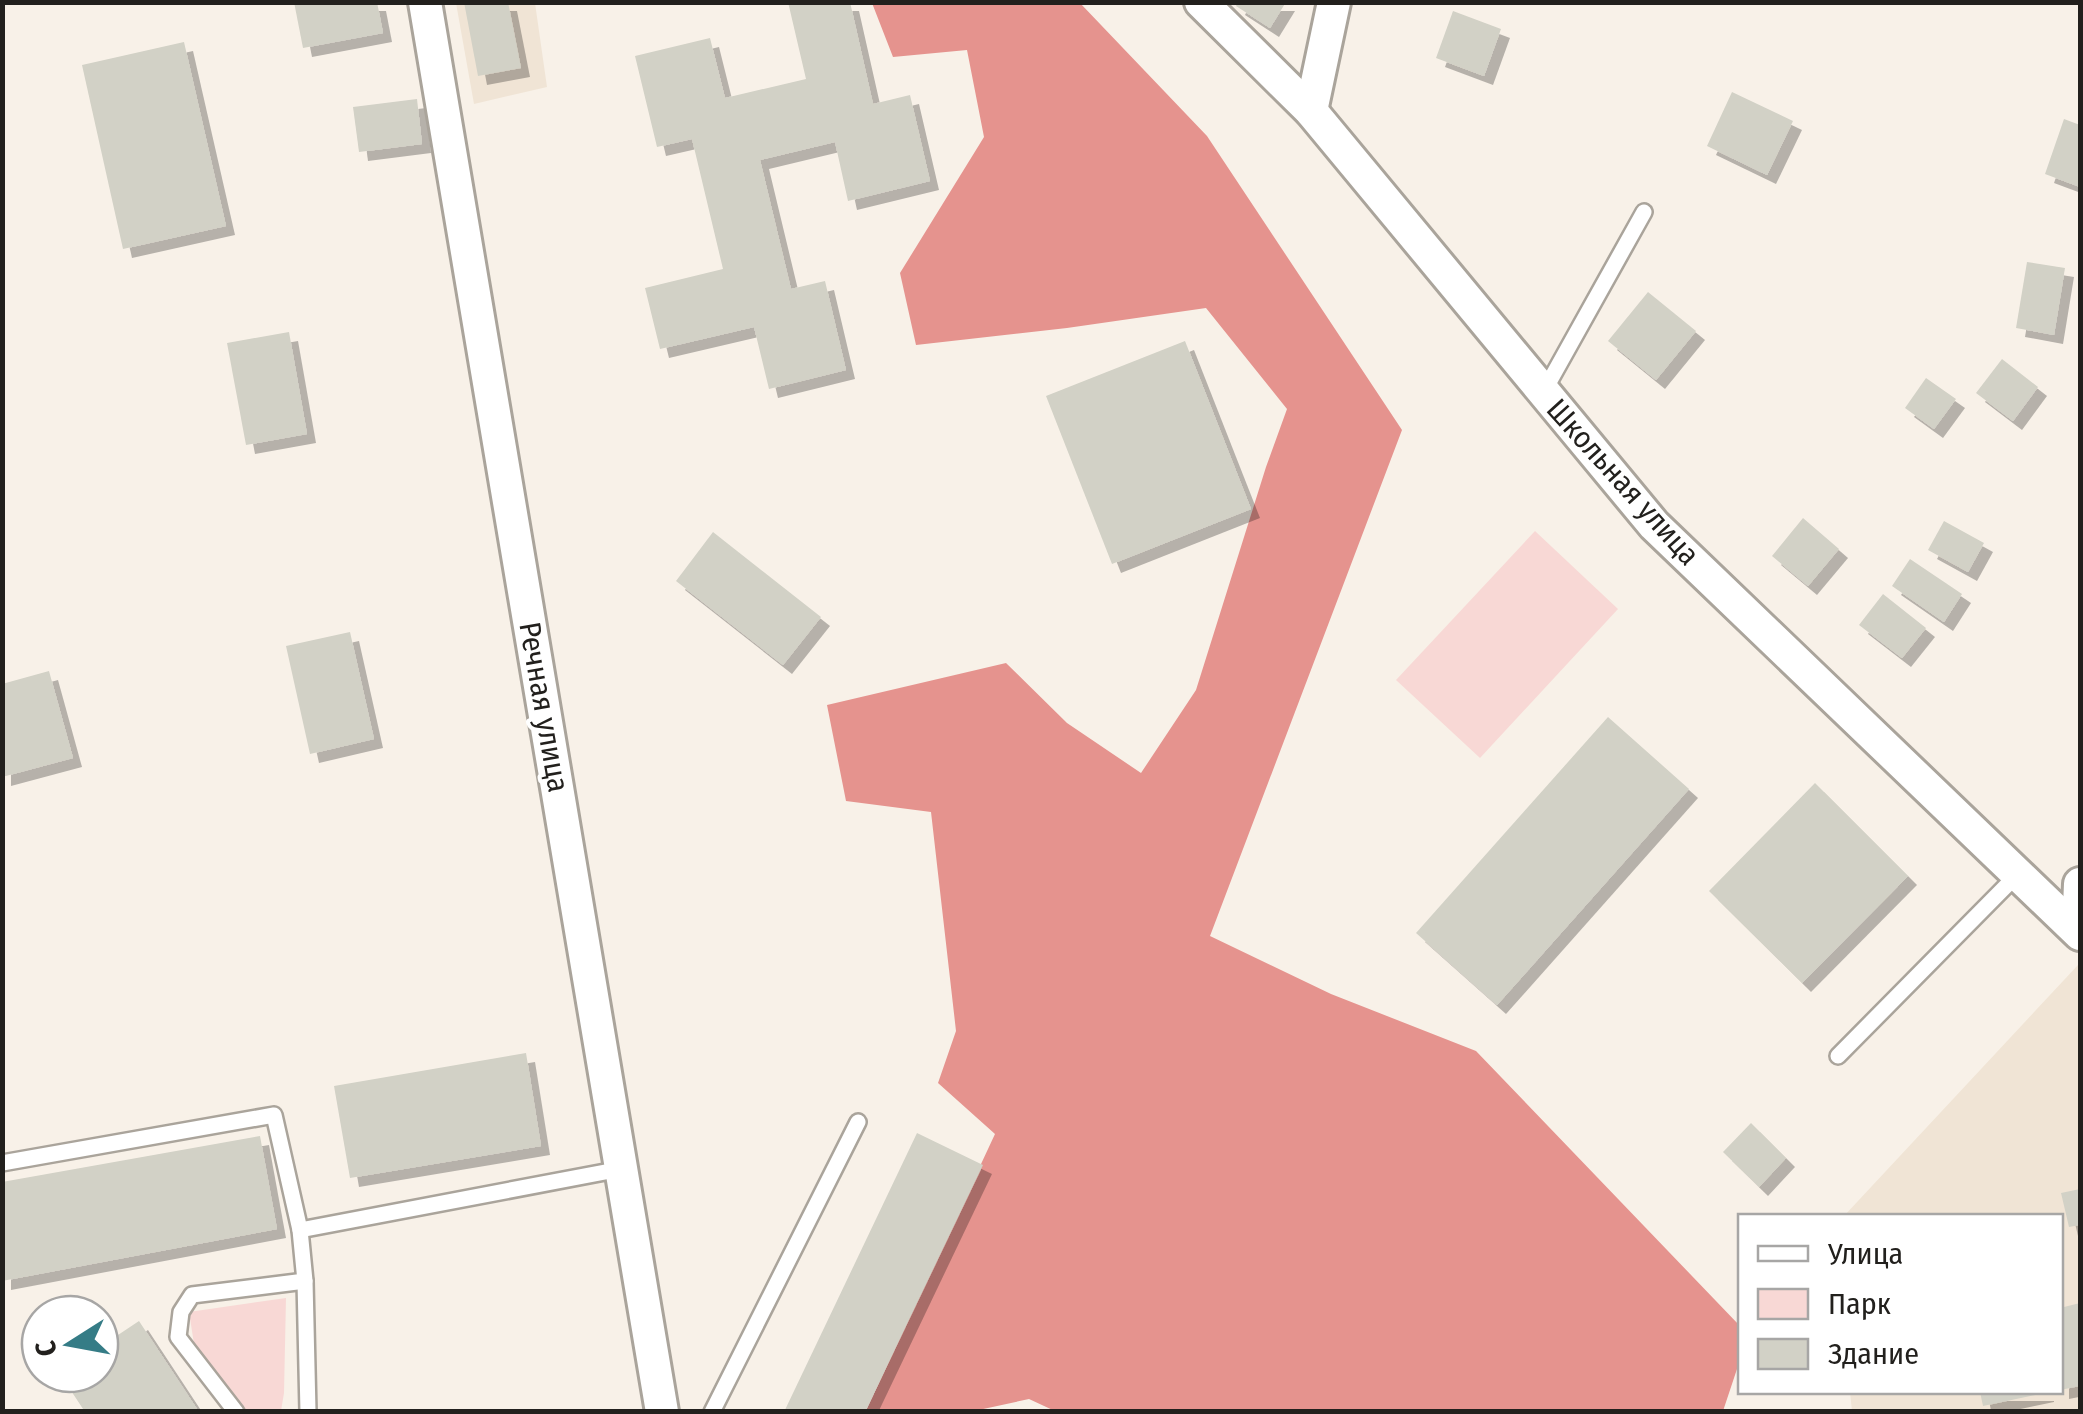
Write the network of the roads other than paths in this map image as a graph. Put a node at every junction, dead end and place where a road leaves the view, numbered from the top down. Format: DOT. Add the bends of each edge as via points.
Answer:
graph roads {
  1 [pos="425,2"];
  2 [pos="1201,2"];
  3 [pos="1334,2"];
  4 [pos="1312,111"];
  5 [pos="1644,212"];
  6 [pos="1543,393"];
  7 [pos="2020,874"];
  8 [pos="2080,884"];
  9 [pos="2079,933"];
  10 [pos="1838,1056"];
  11 [pos="858,1122"];
  12 [pos="2,1163"];
  13 [pos="622,1169"];
  14 [pos="300,1230"];
  15 [pos="305,1281"];
  16 [pos="236,1412"];
  17 [pos="308,1412"];
  18 [pos="662,1412"];
  19 [pos="712,1412"];
  1 -- 13 [label="street, Речная улица"];
  2 -- 4 [label="street, Школьная улица"];
  3 -- 4 [label="street"];
  4 -- 6 [label="street, Школьная улица"];
  5 -- 6 [label="lane"];
  6 -- 7 [label="street, Школьная улица" via="1654,525"];
  7 -- 9 [label="street, Школьная улица"];
  7 -- 10 [label="lane"];
  8 -- 9 [label="street"];
  11 -- 19 [label="lane"];
  12 -- 14 [label="lane" via="274,1115"];
  13 -- 14 [label="lane"];
  13 -- 18 [label="street, Речная улица"];
  14 -- 15 [label="lane"];
  15 -- 16 [label="lane" via="192,1295 182,1312 178,1338"];
  15 -- 17 [label="lane"];
}
